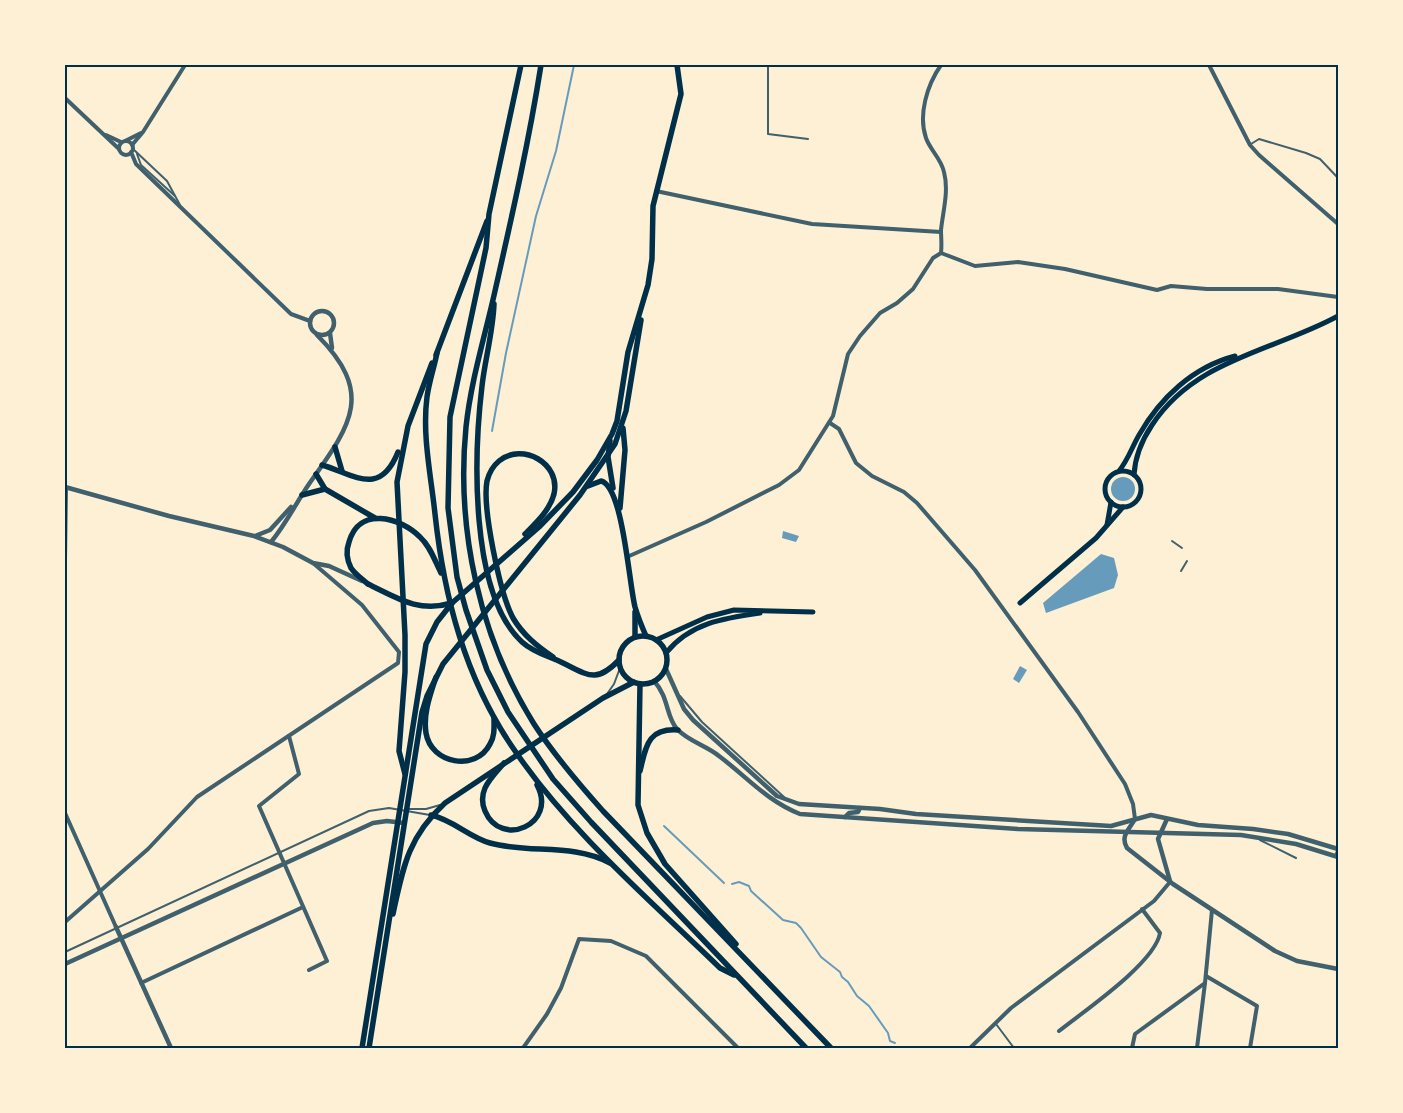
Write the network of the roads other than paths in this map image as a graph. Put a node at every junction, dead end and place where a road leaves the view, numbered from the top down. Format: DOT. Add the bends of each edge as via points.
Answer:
graph roads {
  1 [pos="185,65"];
  2 [pos="521,65"];
  3 [pos="541,65"];
  4 [pos="677,65"];
  5 [pos="768,65"];
  6 [pos="941,65"];
  7 [pos="1209,65"];
  8 [pos="65,98"];
  9 [pos="143,132"];
  10 [pos="104,134"];
  11 [pos="808,139"];
  12 [pos="123,142"];
  13 [pos="1250,144"];
  14 [pos="132,148"];
  15 [pos="119,149"];
  16 [pos="136,152"];
  17 [pos="1338,178"];
  18 [pos="656,190"];
  19 [pos="176,198"];
  20 [pos="181,207"];
  21 [pos="490,214"];
  22 [pos="1338,224"];
  23 [pos="941,232"];
  24 [pos="942,252"];
  25 [pos="495,292"];
  26 [pos="645,296"];
  27 [pos="1338,297"];
  28 [pos="1338,316"];
  29 [pos="310,321"];
  30 [pos="330,333"];
  31 [pos="317,334"];
  32 [pos="334,351"];
  33 [pos="437,353"];
  34 [pos="1245,354"];
  35 [pos="830,423"];
  36 [pos="408,426"];
  37 [pos="623,427"];
  38 [pos="612,434"];
  39 [pos="335,447"];
  40 [pos="608,457"];
  41 [pos="322,466"];
  42 [pos="342,471"];
  43 [pos="1119,471"];
  44 [pos="316,474"];
  45 [pos="1134,475"];
  46 [pos="66,487"];
  47 [pos="325,489"];
  48 [pos="613,490"];
  49 [pos="66,494"];
  50 [pos="580,494"];
  51 [pos="302,495"];
  52 [pos="1111,502"];
  53 [pos="1123,507"];
  54 [pos="620,515"];
  55 [pos="375,518"];
  56 [pos="1107,526"];
  57 [pos="254,536"];
  58 [pos="1172,541"];
  59 [pos="271,542"];
  60 [pos="1182,548"];
  61 [pos="510,550"];
  62 [pos="627,558"];
  63 [pos="65,560"];
  64 [pos="1187,561"];
  65 [pos="314,563"];
  66 [pos="1182,571"];
  67 [pos="444,581"];
  68 [pos="368,584"];
  69 [pos="452,603"];
  70 [pos="1020,603"];
  71 [pos="635,607"];
  72 [pos="773,612"];
  73 [pos="813,612"];
  74 [pos="646,636"];
  75 [pos="635,638"];
  76 [pos="656,640"];
  77 [pos="666,653"];
  78 [pos="619,660"];
  79 [pos="561,662"];
  80 [pos="620,668"];
  81 [pos="666,668"];
  82 [pos="436,677"];
  83 [pos="654,681"];
  84 [pos="637,683"];
  85 [pos="604,698"];
  86 [pos="494,718"];
  87 [pos="678,730"];
  88 [pos="289,736"];
  89 [pos="504,764"];
  90 [pos="405,774"];
  91 [pos="532,774"];
  92 [pos="638,778"];
  93 [pos="445,803"];
  94 [pos="860,808"];
  95 [pos="403,809"];
  96 [pos="65,814"];
  97 [pos="432,815"];
  98 [pos="845,817"];
  99 [pos="1168,818"];
  100 [pos="1135,820"];
  101 [pos="400,823"];
  102 [pos="1160,832"];
  103 [pos="1124,833"];
  104 [pos="1253,837"];
  105 [pos="1328,845"];
  106 [pos="1325,852"];
  107 [pos="279,853"];
  108 [pos="1338,853"];
  109 [pos="1296,858"];
  110 [pos="284,864"];
  111 [pos="615,865"];
  112 [pos="1170,882"];
  113 [pos="100,893"];
  114 [pos="303,907"];
  115 [pos="1142,909"];
  116 [pos="1212,910"];
  117 [pos="65,922"];
  118 [pos="116,927"];
  119 [pos="389,928"];
  120 [pos="121,939"];
  121 [pos="65,952"];
  122 [pos="749,962"];
  123 [pos="65,964"];
  124 [pos="1338,969"];
  125 [pos="309,970"];
  126 [pos="1206,976"];
  127 [pos="738,977"];
  128 [pos="141,983"];
  129 [pos="1205,983"];
  130 [pos="995,1022"];
  131 [pos="1058,1031"];
  132 [pos="171,1048"];
  133 [pos="362,1048"];
  134 [pos="369,1048"];
  135 [pos="524,1048"];
  136 [pos="738,1048"];
  137 [pos="806,1048"];
  138 [pos="831,1048"];
  139 [pos="970,1048"];
  140 [pos="1014,1048"];
  141 [pos="1132,1048"];
  142 [pos="1197,1048"];
  143 [pos="1250,1048"];
  1 -- 9 [label="street"];
  2 -- 21 [label="main road"];
  3 -- 25 [label="main road"];
  4 -- 18 [label="main road" via="681,94"];
  5 -- 11 [label="lane" via="768,134"];
  6 -- 23 [label="street" via="928,89 923,117 926,139 938,155 944,173 946,206"];
  7 -- 13 [label="street"];
  8 -- 10 [label="street"];
  9 -- 12 [label="street"];
  9 -- 14 [label="street"];
  10 -- 12 [label="street"];
  10 -- 15 [label="street"];
  12 -- 14 [label="street"];
  12 -- 15 [label="street"];
  13 -- 17 [label="lane" via="1259,139 1306,152 1320,160"];
  13 -- 22 [label="street"];
  14 -- 15 [label="street" via="125,154"];
  14 -- 16 [label="lane"];
  14 -- 20 [label="street" via="136,164"];
  16 -- 19 [label="lane" via="167,181"];
  16 -- 19 [label="lane" via="139,162"];
  18 -- 23 [label="street" via="812,224"];
  18 -- 26 [label="main road" via="652,259"];
  19 -- 20 [label="lane"];
  20 -- 29 [label="street" via="291,314"];
  21 -- 33 [label="main road"];
  21 -- 127 [label="main road" via="486,248 456,383 448,447 452,541 457,577 471,627 508,712 553,779"];
  23 -- 24 [label="street"];
  24 -- 27 [label="street" via="975,266 1018,262 1065,268 1157,290 1170,286 1278,289"];
  24 -- 35 [label="street" via="933,258 912,289 880,313 848,354"];
  25 -- 79 [label="main road" via="494,324 482,385 477,464 484,555 492,589 507,624 528,647"];
  25 -- 122 [label="main road" via="466,425 464,480 470,548 491,633 515,691 554,752 603,811"];
  26 -- 37 [label="main road"];
  26 -- 38 [label="main road" via="628,352"];
  28 -- 34 [label="main road"];
  29 -- 30 [label="street" via="318,312 328,312 334,320"];
  29 -- 31 [label="street" via="312,330"];
  30 -- 31 [label="street" via="324,336"];
  30 -- 32 [label="street"];
  31 -- 32 [label="street"];
  32 -- 39 [label="street" via="348,380 352,399 348,425"];
  33 -- 36 [label="main road"];
  33 -- 67 [label="main road" via="427,398 426,422"];
  34 -- 43 [label="main road" via="1210,366 1177,387 1152,414 1129,459"];
  34 -- 45 [label="main road" via="1198,378 1162,411 1139,447"];
  35 -- 62 [label="street" via="806,462 790,478"];
  35 -- 100 [label="street" via="839,429 850,454 864,471 896,487 917,503 975,570 1078,712 1125,784"];
  36 -- 42 [label="main road" via="395,460 386,472 366,480 356,479"];
  36 -- 90 [label="main road" via="396,500 405,635 399,751"];
  37 -- 40 [label="main road"];
  37 -- 54 [label="main road" via="625,450"];
  38 -- 40 [label="main road"];
  38 -- 61 [label="main road" via="587,475 564,502"];
  39 -- 41 [label="street"];
  39 -- 42 [label="main road"];
  40 -- 48 [label="main road"];
  40 -- 50 [label="main road"];
  41 -- 42 [label="main road"];
  41 -- 44 [label="street"];
  43 -- 45 [label="main road"];
  43 -- 52 [label="main road" via="1106,484 1106,494"];
  44 -- 47 [label="main road"];
  44 -- 51 [label="street"];
  45 -- 53 [label="main road" via="1141,484 1140,495 1135,503"];
  46 -- 49 [label="street"];
  46 -- 57 [label="street"];
  47 -- 51 [label="main road"];
  47 -- 55 [label="main road"];
  48 -- 50 [label="main road" via="606,482 596,481"];
  48 -- 54 [label="main road"];
  49 -- 63 [label="street"];
  50 -- 82 [label="main road" via="454,650"];
  51 -- 57 [label="street" via="270,530"];
  51 -- 59 [label="street"];
  52 -- 53 [label="main road"];
  52 -- 56 [label="main road"];
  53 -- 56 [label="main road"];
  54 -- 62 [label="main road"];
  55 -- 67 [label="main road" via="401,523 416,533 425,542"];
  55 -- 68 [label="main road" via="359,525 348,544 351,567"];
  56 -- 70 [label="main road"];
  57 -- 59 [label="street"];
  58 -- 60 [label="lane"];
  59 -- 65 [label="street"];
  61 -- 69 [label="main road"];
  61 -- 79 [label="main road" via="536,523 554,493 554,481 548,468 532,455 510,455 490,472 486,487 492,537 500,582 514,619 534,644"];
  62 -- 71 [label="main road"];
  64 -- 66 [label="lane"];
  65 -- 68 [label="street" via="329,566"];
  65 -- 88 [label="street" via="362,605 399,652 398,663"];
  67 -- 86 [label="main road" via="464,651"];
  68 -- 69 [label="main road" via="427,608"];
  69 -- 90 [label="main road" via="426,644"];
  71 -- 74 [label="main road"];
  71 -- 75 [label="main road"];
  72 -- 73 [label="main road"];
  72 -- 76 [label="main road" via="734,610 720,613"];
  72 -- 77 [label="main road" via="711,622 686,634"];
  74 -- 75 [label="main road"];
  74 -- 76 [label="main road"];
  75 -- 78 [label="main road" via="623,646"];
  76 -- 77 [label="main road"];
  77 -- 81 [label="main road"];
  78 -- 79 [label="main road" via="608,671 596,676 586,675"];
  78 -- 80 [label="main road"];
  80 -- 84 [label="main road"];
  80 -- 85 [label="lane"];
  81 -- 83 [label="main road"];
  81 -- 94 [label="street" via="684,709 781,799 807,805"];
  82 -- 86 [label="main road" via="427,707 426,732 429,743 439,754 462,762 480,755 490,746"];
  82 -- 95 [label="main road" via="422,712"];
  83 -- 84 [label="main road"];
  83 -- 87 [label="street" via="666,697 672,721"];
  84 -- 85 [label="main road"];
  84 -- 92 [label="main road"];
  85 -- 89 [label="main road"];
  86 -- 91 [label="main road"];
  87 -- 92 [label="main road" via="663,730 647,742"];
  87 -- 98 [label="street" via="719,756 782,806 809,815"];
  88 -- 107 [label="street" via="299,774 259,806"];
  88 -- 113 [label="street" via="197,797"];
  89 -- 91 [label="main road" via="488,783 482,800 488,817 500,827 521,829 530,825 538,815 542,795"];
  89 -- 93 [label="main road"];
  90 -- 95 [label="main road"];
  91 -- 111 [label="main road"];
  92 -- 122 [label="main road" via="640,814 655,850"];
  93 -- 95 [label="lane" via="431,808"];
  93 -- 97 [label="main road"];
  94 -- 98 [label="street"];
  94 -- 100 [label="street" via="1111,826"];
  95 -- 97 [label="lane"];
  95 -- 101 [label="main road"];
  95 -- 107 [label="lane" via="368,812"];
  96 -- 113 [label="street"];
  97 -- 111 [label="main road" via="491,843 583,851"];
  97 -- 119 [label="main road" via="412,842 405,859"];
  98 -- 103 [label="street"];
  99 -- 100 [label="street" via="1151,815"];
  99 -- 102 [label="street"];
  99 -- 105 [label="street" via="1198,825 1288,834"];
  100 -- 103 [label="street"];
  101 -- 110 [label="street" via="373,823"];
  101 -- 119 [label="main road"];
  101 -- 133 [label="main road"];
  102 -- 103 [label="street"];
  102 -- 104 [label="street"];
  102 -- 112 [label="street" via="1158,839"];
  103 -- 112 [label="street" via="1127,848"];
  104 -- 106 [label="street"];
  104 -- 109 [label="lane"];
  105 -- 106 [label="street"];
  105 -- 108 [label="street"];
  106 -- 108 [label="street"];
  107 -- 110 [label="street"];
  107 -- 118 [label="lane"];
  110 -- 114 [label="street"];
  110 -- 120 [label="street"];
  111 -- 127 [label="main road" via="720,968"];
  112 -- 115 [label="street" via="1154,901"];
  112 -- 116 [label="street"];
  113 -- 117 [label="street"];
  113 -- 118 [label="street"];
  114 -- 125 [label="street" via="327,961"];
  114 -- 128 [label="street"];
  115 -- 130 [label="street"];
  115 -- 131 [label="street" via="1160,933 1159,942 1133,972"];
  116 -- 124 [label="street" via="1274,951 1297,961"];
  116 -- 126 [label="street"];
  118 -- 120 [label="street"];
  118 -- 121 [label="lane"];
  119 -- 134 [label="main road"];
  120 -- 123 [label="street"];
  120 -- 128 [label="street"];
  122 -- 138 [label="main road"];
  126 -- 129 [label="street"];
  126 -- 143 [label="street" via="1257,1006"];
  127 -- 137 [label="main road"];
  128 -- 132 [label="street"];
  129 -- 141 [label="street" via="1135,1034"];
  129 -- 142 [label="street"];
  130 -- 139 [label="street"];
  130 -- 140 [label="lane"];
  135 -- 136 [label="street" via="561,988 579,939 611,941 646,956"];
}
